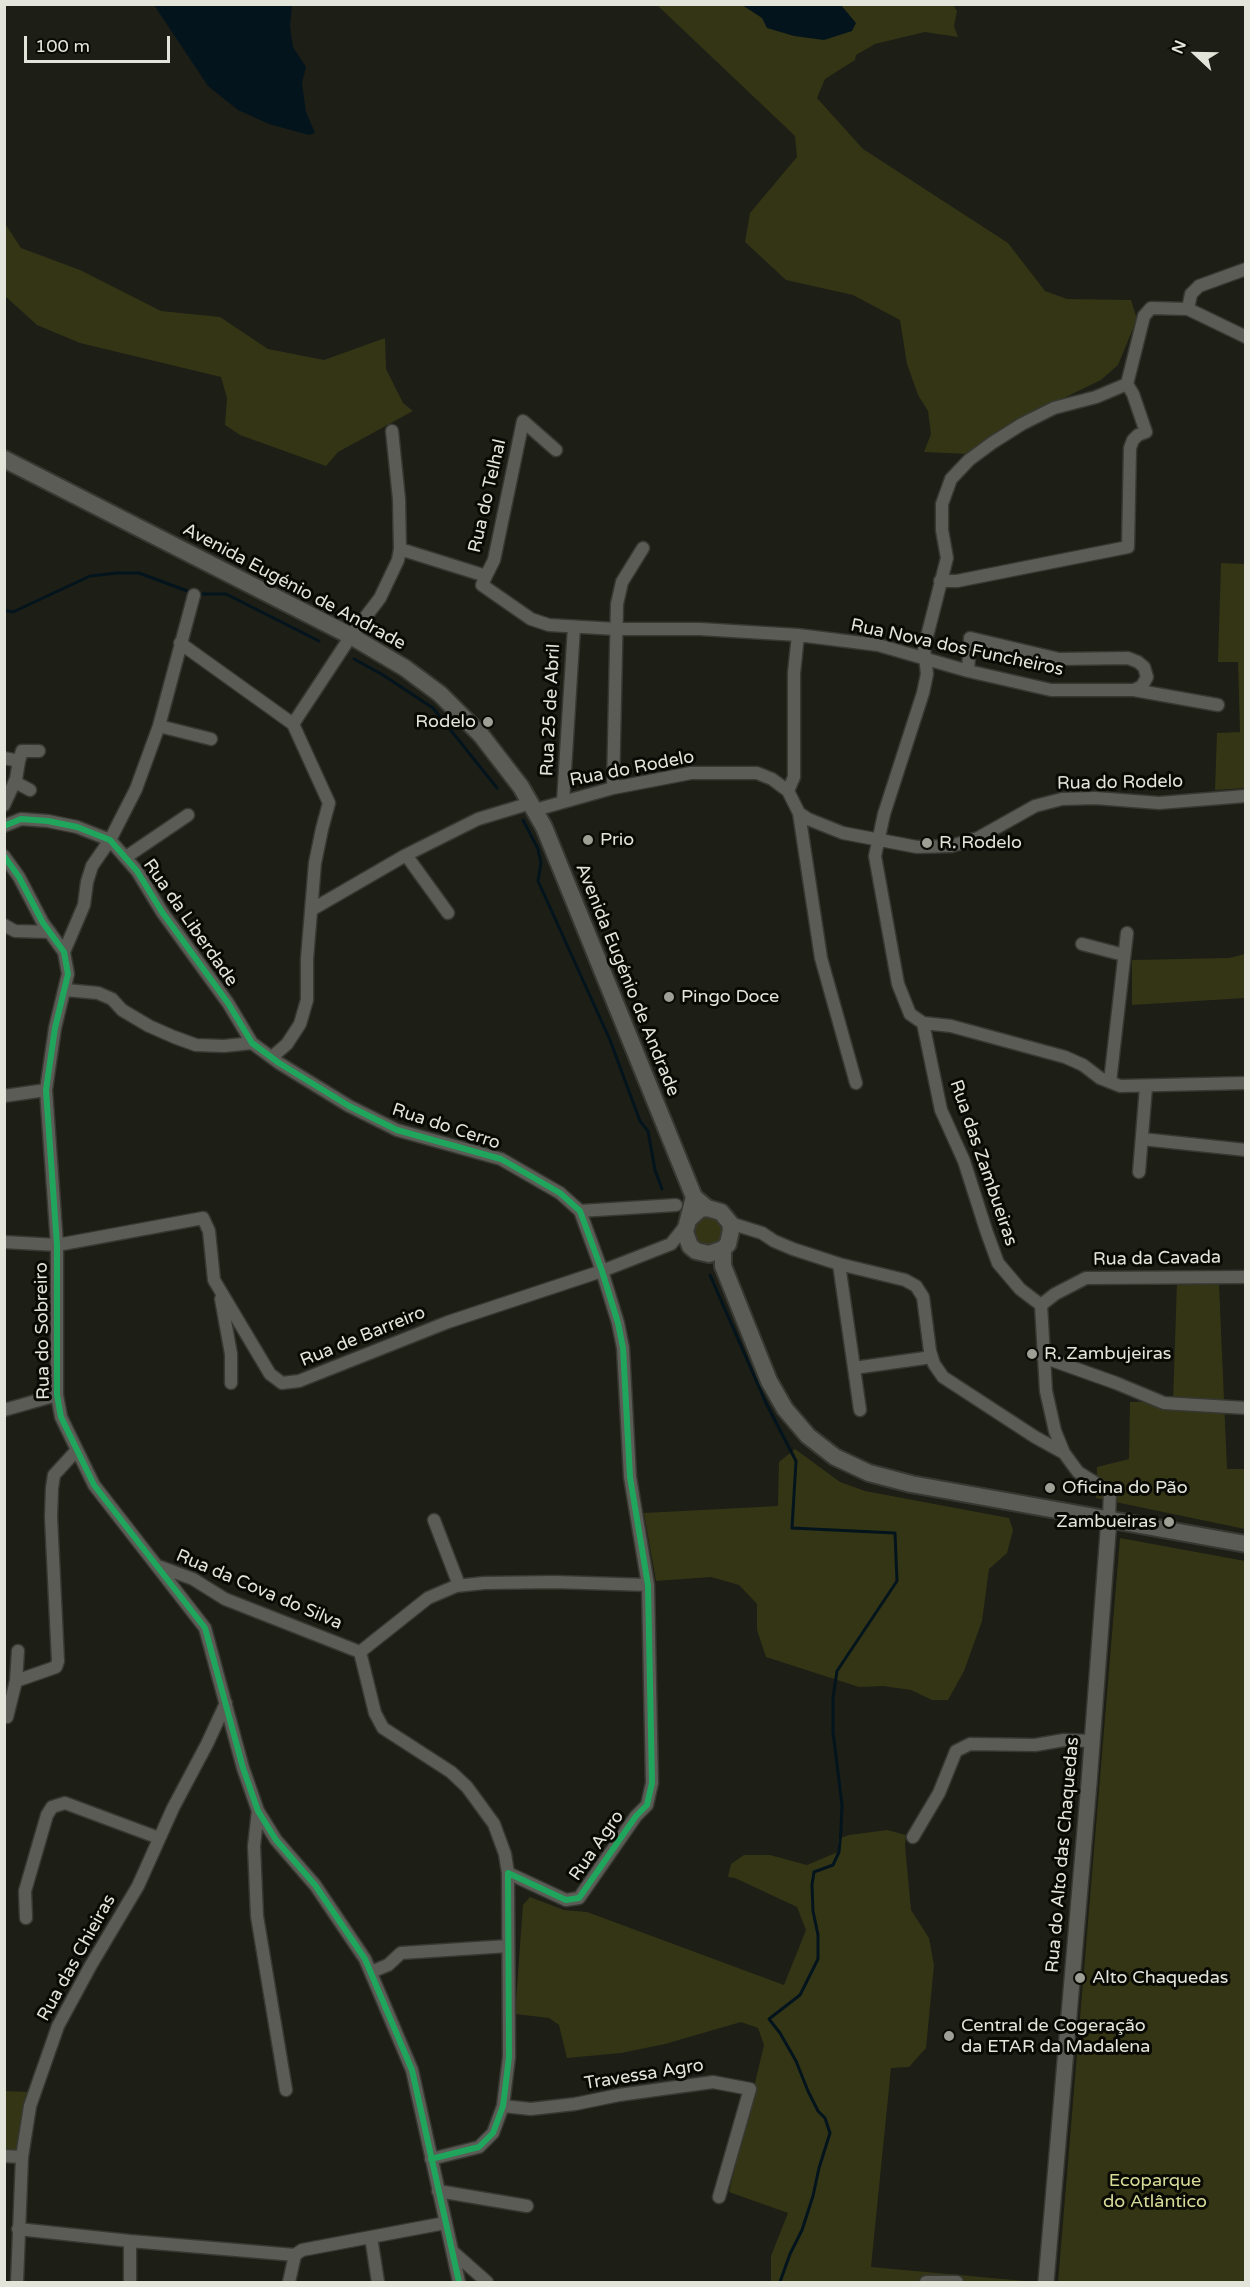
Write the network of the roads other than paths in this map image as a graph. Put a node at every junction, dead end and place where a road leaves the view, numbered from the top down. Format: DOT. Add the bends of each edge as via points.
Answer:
graph roads {
  1 [pos="1245,269"];
  2 [pos="1188,309"];
  3 [pos="1245,337"];
  4 [pos="1127,384"];
  5 [pos="392,431"];
  6 [pos="556,450"];
  7 [pos="4,459"];
  8 [pos="643,548"];
  9 [pos="400,549"];
  10 [pos="486,576"];
  11 [pos="940,581"];
  12 [pos="194,595"];
  13 [pos="574,627"];
  14 [pos="616,629"];
  15 [pos="798,635"];
  16 [pos="351,636"];
  17 [pos="180,643"];
  18 [pos="925,658"];
  19 [pos="968,671"];
  20 [pos="1134,690"];
  21 [pos="1218,705"];
  22 [pos="293,724"];
  23 [pos="159,726"];
  24 [pos="211,739"];
  25 [pos="39,751"];
  26 [pos="4,758"];
  27 [pos="19,761"];
  28 [pos="15,782"];
  29 [pos="613,788"];
  30 [pos="30,790"];
  31 [pos="788,791"];
  32 [pos="1245,796"];
  33 [pos="563,801"];
  34 [pos="4,805"];
  35 [pos="533,806"];
  36 [pos="799,813"];
  37 [pos="188,815"];
  38 [pos="4,826"];
  39 [pos="878,839"];
  40 [pos="110,840"];
  41 [pos="406,855"];
  42 [pos="4,856"];
  43 [pos="126,857"];
  44 [pos="311,910"];
  45 [pos="448,913"];
  46 [pos="4,925"];
  47 [pos="50,932"];
  48 [pos="1127,933"];
  49 [pos="1082,944"];
  50 [pos="64,952"];
  51 [pos="1124,955"];
  52 [pos="66,990"];
  53 [pos="923,1023"];
  54 [pos="252,1043"];
  55 [pos="272,1057"];
  56 [pos="1110,1082"];
  57 [pos="856,1083"];
  58 [pos="1245,1083"];
  59 [pos="1146,1087"];
  60 [pos="46,1090"];
  61 [pos="4,1096"];
  62 [pos="1142,1139"];
  63 [pos="1245,1150"];
  64 [pos="1139,1173"];
  65 [pos="694,1197"];
  66 [pos="676,1205"];
  67 [pos="707,1208"];
  68 [pos="580,1211"];
  69 [pos="687,1222"];
  70 [pos="4,1242"];
  71 [pos="57,1245"];
  72 [pos="671,1245"];
  73 [pos="719,1247"];
  74 [pos="839,1264"];
  75 [pos="602,1271"];
  76 [pos="1245,1277"];
  77 [pos="221,1292"];
  78 [pos="1041,1305"];
  79 [pos="932,1358"];
  80 [pos="1043,1358"];
  81 [pos="854,1368"];
  82 [pos="231,1383"];
  83 [pos="57,1395"];
  84 [pos="1245,1408"];
  85 [pos="4,1410"];
  86 [pos="860,1410"];
  87 [pos="76,1451"];
  88 [pos="1064,1454"];
  89 [pos="1109,1519"];
  90 [pos="434,1520"];
  91 [pos="1245,1544"];
  92 [pos="158,1566"];
  93 [pos="459,1585"];
  94 [pos="648,1585"];
  95 [pos="18,1652"];
  96 [pos="360,1652"];
  97 [pos="16,1681"];
  98 [pos="226,1703"];
  99 [pos="7,1717"];
  100 [pos="210,1737"];
  101 [pos="235,1739"];
  102 [pos="1092,1741"];
  103 [pos="258,1811"];
  104 [pos="913,1837"];
  105 [pos="159,1838"];
  106 [pos="508,1874"];
  107 [pos="26,1918"];
  108 [pos="508,1946"];
  109 [pos="370,1972"];
  110 [pos="286,2090"];
  111 [pos="503,2106"];
  112 [pos="4,2156"];
  113 [pos="22,2157"];
  114 [pos="431,2159"];
  115 [pos="438,2191"];
  116 [pos="719,2197"];
  117 [pos="527,2206"];
  118 [pos="445,2223"];
  119 [pos="18,2229"];
  120 [pos="372,2237"];
  121 [pos="130,2241"];
  122 [pos="451,2250"];
  123 [pos="295,2255"];
  124 [pos="926,2282"];
  125 [pos="17,2283"];
  126 [pos="130,2283"];
  127 [pos="289,2283"];
  128 [pos="378,2283"];
  129 [pos="459,2283"];
  130 [pos="487,2283"];
  131 [pos="957,2283"];
  132 [pos="1046,2283"];
  1 -- 2 [label="street" via="1199,286 1191,294"];
  2 -- 3 [label="street"];
  2 -- 4 [label="street" via="1151,308 1144,316"];
  4 -- 11 [label="street, Rua das Zambueiras" via="1054,408 1022,424 969,460 951,479 942,504 947,558"];
  4 -- 11 [label="street" via="1146,432 1133,440 1130,448 1128,547"];
  5 -- 9 [label="street"];
  6 -- 10 [label="street, Rua do Telhal" via="523,421 494,560"];
  7 -- 16 [label="main road, Avenida Eugénio de Andrade"];
  8 -- 14 [label="street" via="622,582"];
  9 -- 10 [label="street, Rua do Telhal"];
  9 -- 16 [label="street" via="380,598"];
  10 -- 13 [label="street" via="482,585 531,619"];
  11 -- 18 [label="street, Rua das Zambueiras"];
  12 -- 17 [label="street"];
  13 -- 14 [label="street, Rua 25 de Abril"];
  13 -- 33 [label="street, Rua 25 de Abril"];
  14 -- 15 [label="street, Rua Nova dos Funcheiros"];
  14 -- 29 [label="street"];
  15 -- 18 [label="street, Rua Nova dos Funcheiros" via="878,645"];
  15 -- 31 [label="street" via="794,777"];
  16 -- 22 [label="street"];
  16 -- 35 [label="main road, Avenida Eugénio de Andrade" via="440,694 481,735"];
  17 -- 22 [label="street"];
  17 -- 23 [label="street"];
  18 -- 19 [label="street, Rua Nova dos Funcheiros"];
  18 -- 39 [label="street, Rua das Zambueiras" via="923,693"];
  19 -- 20 [label="street, Rua Nova dos Funcheiros" via="1052,690"];
  19 -- 20 [label="street" via="970,638 1059,660 1128,658 1144,667 1147,676 1142,686"];
  20 -- 21 [label="street, Rua Nova dos Funcheiros"];
  22 -- 44 [label="street" via="329,803 315,863"];
  23 -- 24 [label="street"];
  23 -- 40 [label="street" via="136,789"];
  25 -- 27 [label="street" via="22,751"];
  26 -- 27 [label="street"];
  27 -- 28 [label="street"];
  28 -- 30 [label="street"];
  28 -- 34 [label="street"];
  29 -- 31 [label="street, Rua do Rodelo" via="691,773 733,772 772,778"];
  29 -- 33 [label="street, Rua do Rodelo"];
  31 -- 36 [label="street"];
  32 -- 39 [label="street, Rua do Rodelo" via="1159,803 1062,799 1035,806 978,838 951,846 917,847"];
  33 -- 35 [label="street, Rua do Rodelo"];
  35 -- 41 [label="street, Rua do Rodelo" via="478,819"];
  35 -- 65 [label="main road, Avenida Eugénio de Andrade"];
  36 -- 39 [label="street, Rua do Rodelo" via="843,833"];
  36 -- 57 [label="street" via="821,958"];
  37 -- 43 [label="street"];
  38 -- 40 [label="street, Rua da Liberdade" via="21,819 77,827"];
  39 -- 53 [label="street, Rua das Zambueiras" via="875,856 898,984 910,1014"];
  40 -- 43 [label="street, Rua da Liberdade"];
  40 -- 50 [label="street" via="92,866 84,905"];
  41 -- 44 [label="street, Rua do Rodelo"];
  41 -- 45 [label="street"];
  42 -- 47 [label="street"];
  43 -- 54 [label="street, Rua da Liberdade"];
  44 -- 55 [label="street" via="307,1000 300,1024 287,1044"];
  46 -- 47 [label="street" via="15,931"];
  47 -- 50 [label="street"];
  48 -- 51 [label="street"];
  49 -- 51 [label="street"];
  50 -- 52 [label="street, Rua do Sobreiro"];
  51 -- 56 [label="street"];
  52 -- 54 [label="street" via="98,993 149,1026 196,1044"];
  52 -- 60 [label="street, Rua do Sobreiro" via="55,1028"];
  53 -- 56 [label="street" via="951,1026 1065,1057"];
  53 -- 78 [label="street, Rua das Zambueiras" via="941,1110 964,1161 998,1263 1020,1289"];
  54 -- 55 [label="street, Rua do Cerro"];
  55 -- 68 [label="street, Rua do Cerro" via="349,1106 397,1130 501,1160 560,1193"];
  56 -- 59 [label="street"];
  58 -- 59 [label="street"];
  59 -- 62 [label="street"];
  60 -- 61 [label="street"];
  60 -- 71 [label="street, Rua do Sobreiro"];
  62 -- 63 [label="street"];
  62 -- 64 [label="street"];
  65 -- 67 [label="main road, Avenida Eugénio de Andrade"];
  65 -- 69 [label="main road"];
  66 -- 68 [label="street"];
  67 -- 69 [label="main road" via="693,1213"];
  67 -- 73 [label="main road, Avenida Eugénio de Andrade" via="721,1212"];
  68 -- 75 [label="street, Rua do Cerro"];
  69 -- 72 [label="street"];
  69 -- 73 [label="main road" via="687,1239"];
  70 -- 71 [label="street"];
  71 -- 77 [label="street, Rua de Barreiro" via="203,1218 209,1231 214,1280"];
  71 -- 83 [label="street, Rua do Sobreiro"];
  72 -- 73 [label="street"];
  72 -- 75 [label="street, Rua de Barreiro"];
  73 -- 74 [label="street" via="749,1229"];
  73 -- 89 [label="main road" via="769,1381 808,1436 835,1457 869,1473 911,1484"];
  74 -- 79 [label="street" via="916,1286 923,1297"];
  74 -- 81 [label="street"];
  75 -- 77 [label="street, Rua de Barreiro" via="448,1322 299,1381 282,1383 270,1374"];
  75 -- 94 [label="street, Rua do Cerro" via="623,1348 630,1477"];
  76 -- 78 [label="street, Rua da Cavada" via="1086,1278"];
  77 -- 82 [label="street" via="228,1325"];
  78 -- 80 [label="street"];
  79 -- 81 [label="street"];
  79 -- 88 [label="street" via="943,1377"];
  80 -- 84 [label="street" via="1164,1403"];
  80 -- 88 [label="street" via="1046,1391"];
  81 -- 86 [label="street"];
  83 -- 85 [label="street"];
  83 -- 87 [label="street, Rua do Sobreiro" via="61,1417"];
  87 -- 92 [label="street, Rua do Sobreiro" via="94,1485"];
  87 -- 97 [label="street" via="54,1474 52,1488 58,1661 56,1667"];
  88 -- 89 [label="street, Rua do Alto das Chaquedas" via="1078,1472 1110,1492"];
  89 -- 91 [label="main road"];
  89 -- 102 [label="street, Rua do Alto das Chaquedas"];
  90 -- 93 [label="street"];
  92 -- 96 [label="street, Rua da Cova do Silva" via="193,1579 225,1599"];
  92 -- 98 [label="street, Rua do Sobreiro" via="205,1628"];
  93 -- 94 [label="street"];
  93 -- 96 [label="street" via="428,1598"];
  94 -- 106 [label="street, Rua Agro" via="652,1783 647,1805 579,1898 566,1900"];
  95 -- 97 [label="street"];
  96 -- 106 [label="street" via="375,1713 383,1728 451,1772 467,1787 494,1824 506,1854"];
  97 -- 99 [label="street"];
  98 -- 100 [label="street, Rua das Chieiras"];
  98 -- 101 [label="street, Rua do Sobreiro"];
  100 -- 101 [label="street"];
  100 -- 105 [label="street, Rua das Chieiras"];
  101 -- 103 [label="street, Rua do Sobreiro"];
  102 -- 104 [label="street" via="970,1744 956,1751 939,1793"];
  102 -- 132 [label="street, Rua do Alto das Chaquedas"];
  103 -- 109 [label="street" via="276,1840 315,1885"];
  103 -- 110 [label="street" via="254,1846 257,1916"];
  105 -- 107 [label="street" via="65,1803 52,1808 25,1891"];
  105 -- 113 [label="street, Rua das Chieiras" via="138,1886 58,2026 30,2106"];
  106 -- 108 [label="street"];
  108 -- 109 [label="street" via="402,1953 388,1965"];
  108 -- 111 [label="street" via="508,2057"];
  109 -- 114 [label="street" via="412,2070"];
  111 -- 114 [label="street" via="493,2133 479,2147"];
  111 -- 116 [label="street, Travessa Agro" via="531,2109 575,2104 713,2082 750,2089"];
  112 -- 113 [label="street"];
  113 -- 119 [label="street, Rua das Chieiras"];
  114 -- 115 [label="street"];
  115 -- 117 [label="street"];
  115 -- 118 [label="street"];
  118 -- 120 [label="street"];
  118 -- 122 [label="street"];
  119 -- 121 [label="street"];
  119 -- 125 [label="street, Rua das Chieiras"];
  120 -- 123 [label="street" via="303,2250"];
  120 -- 128 [label="street"];
  121 -- 123 [label="street"];
  121 -- 126 [label="street"];
  122 -- 129 [label="street"];
  122 -- 130 [label="street"];
  123 -- 127 [label="street"];
  124 -- 131 [label="street"];
}
